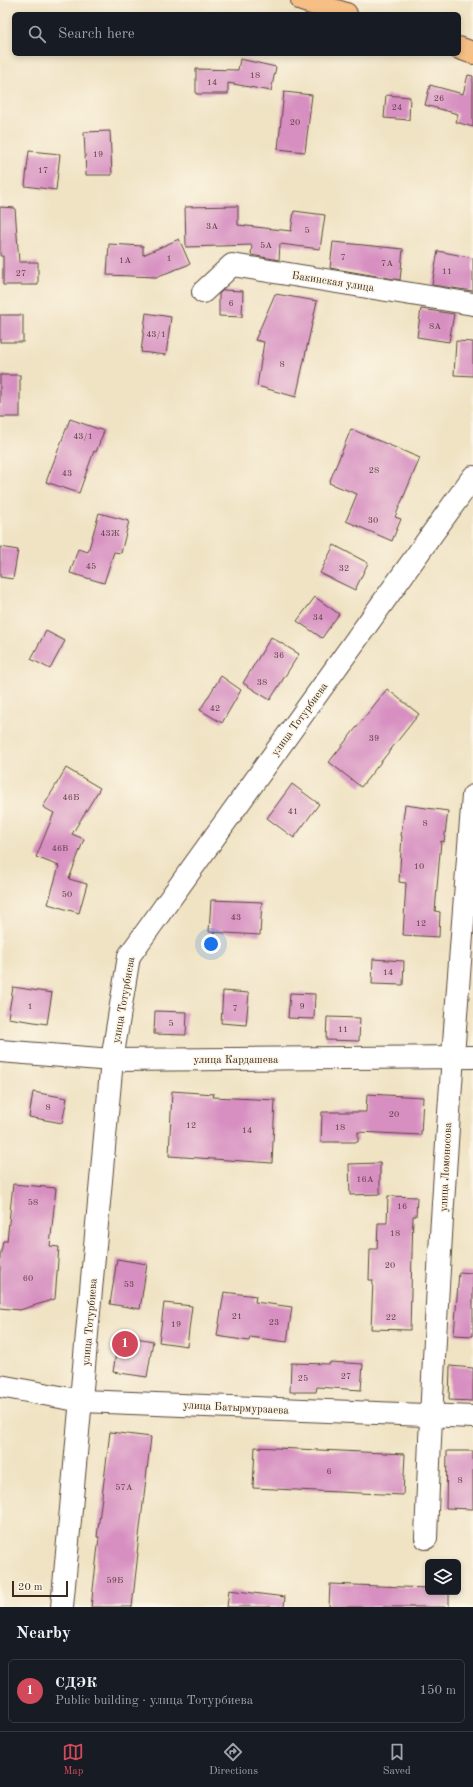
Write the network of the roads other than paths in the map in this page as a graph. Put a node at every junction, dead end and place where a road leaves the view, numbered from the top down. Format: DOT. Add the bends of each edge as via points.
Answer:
graph roads {
  1 [pos="302,0"];
  2 [pos="324,4"];
  3 [pos="342,12"];
  4 [pos="203,292"];
  5 [pos="473,304"];
  6 [pos="473,477"];
  7 [pos="473,796"];
  8 [pos="0,1051"];
  9 [pos="462,1057"];
  10 [pos="112,1060"];
  11 [pos="0,1386"];
  12 [pos="82,1401"];
  13 [pos="431,1416"];
  14 [pos="473,1417"];
  15 [pos="426,1538"];
  16 [pos="62,1607"];
  1 -- 2 [label="main road"];
  2 -- 3 [label="main road"];
  4 -- 5 [label="street, Бакинская улица" via="232,265"];
  6 -- 10 [label="street, улица Тотурбиева" via="128,956"];
  7 -- 9 [label="street, улица Ломоносова"];
  8 -- 10 [label="street, улица Кардашева"];
  9 -- 10 [label="street, улица Кардашева"];
  9 -- 13 [label="street, улица Ломоносова"];
  10 -- 12 [label="street, улица Тотурбиева"];
  11 -- 12 [label="street, улица Батырмурзаева"];
  12 -- 13 [label="street, улица Батырмурзаева"];
  12 -- 16 [label="street, улица Тотурбиева"];
  13 -- 14 [label="street, улица Батырмурзаева"];
  13 -- 15 [label="street, улица Ломоносова"];
}
